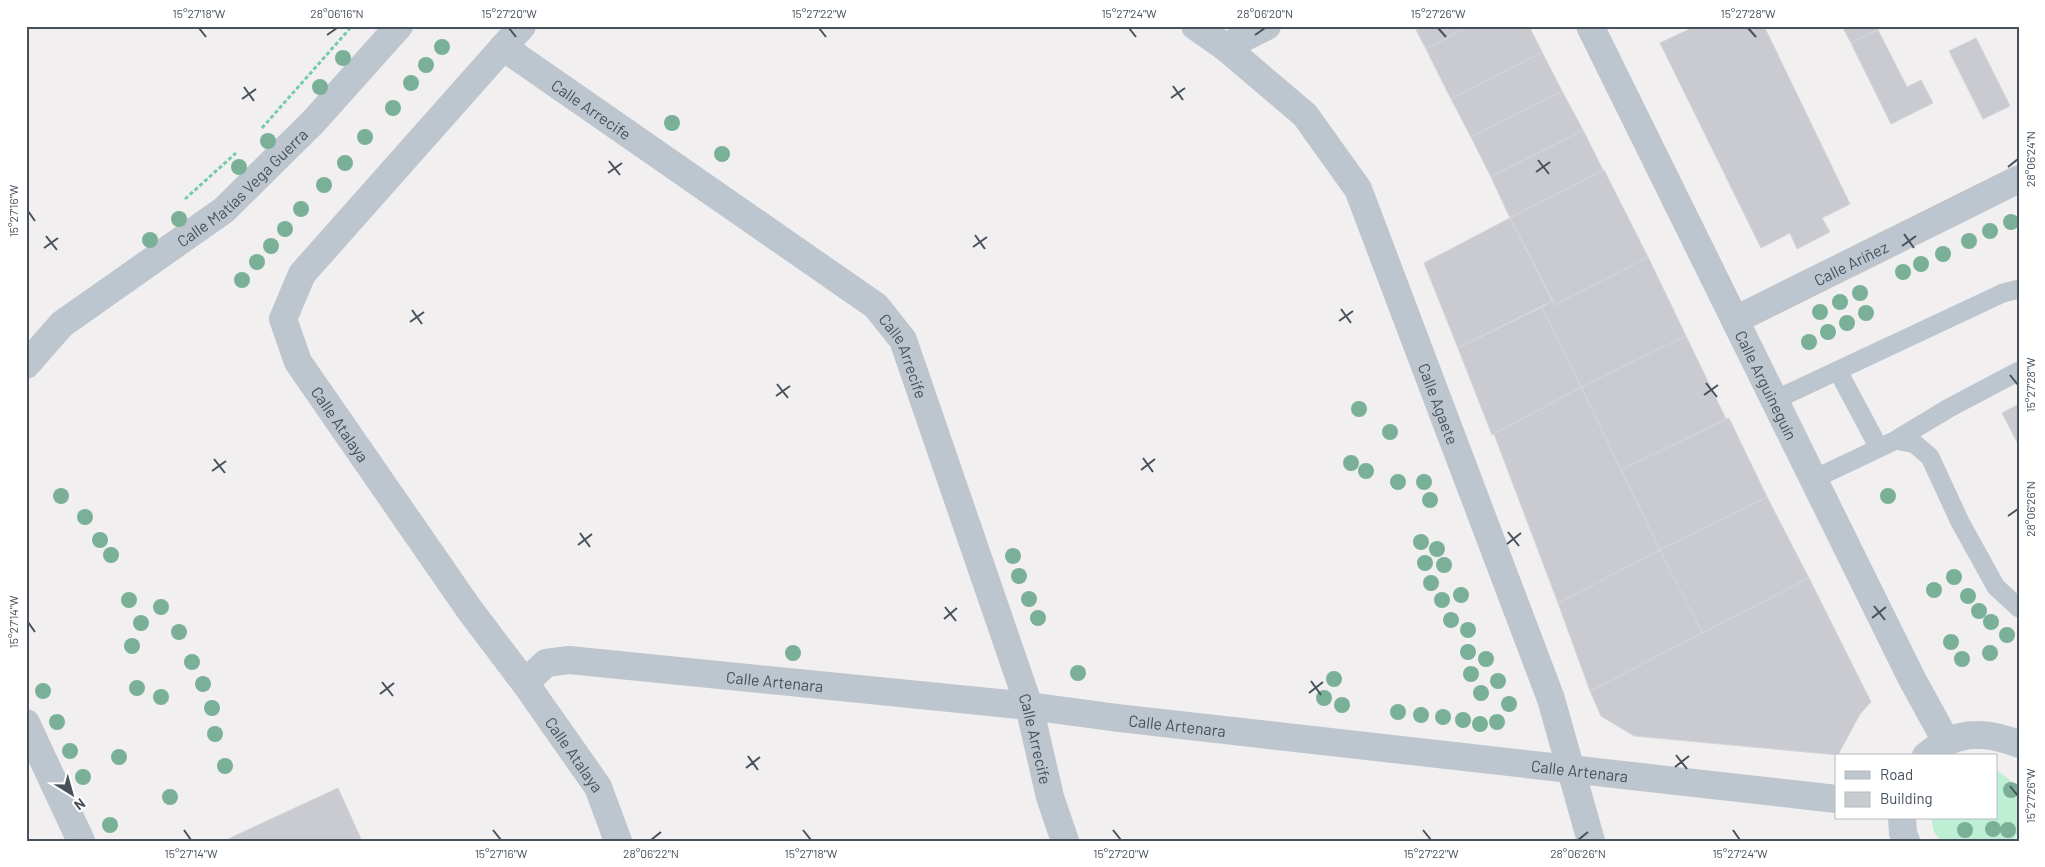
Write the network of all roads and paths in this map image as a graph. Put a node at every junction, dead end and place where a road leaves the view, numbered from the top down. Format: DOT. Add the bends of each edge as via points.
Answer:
graph roads {
  1 [pos="352,26"];
  2 [pos="400,26"];
  3 [pos="522,26"];
  4 [pos="1195,26"];
  5 [pos="1267,26"];
  6 [pos="1590,26"];
  7 [pos="503,47"];
  8 [pos="1225,48"];
  9 [pos="258,132"];
  10 [pos="237,152"];
  11 [pos="2019,179"];
  12 [pos="179,204"];
  13 [pos="2019,290"];
  14 [pos="1735,320"];
  15 [pos="62,324"];
  16 [pos="26,333"];
  17 [pos="26,364"];
  18 [pos="1838,371"];
  19 [pos="2019,371"];
  20 [pos="1776,400"];
  21 [pos="1888,444"];
  22 [pos="1814,479"];
  23 [pos="2019,608"];
  24 [pos="525,683"];
  25 [pos="1030,706"];
  26 [pos="26,723"];
  27 [pos="2019,744"];
  28 [pos="1936,749"];
  29 [pos="1570,769"];
  30 [pos="1835,799"];
  31 [pos="1902,820"];
  32 [pos="81,841"];
  33 [pos="618,841"];
  34 [pos="1065,841"];
  35 [pos="1591,841"];
  36 [pos="1906,841"];
  1 -- 9 [label="path"];
  2 -- 15 [label="street, Calle Matías Vega Guerra" via="314,121 224,210"];
  3 -- 7 [label="street, Calle Atalaya"];
  4 -- 8 [label="street, Calle Agaete"];
  5 -- 8 [label="street"];
  6 -- 14 [label="street, Calle Arguineguín"];
  7 -- 24 [label="street, Calle Atalaya" via="302,274 283,319 298,362 469,609"];
  7 -- 25 [label="street, Calle Arrecife" via="876,306 903,340"];
  8 -- 29 [label="street, Calle Agaete" via="1305,115 1358,189 1551,699"];
  10 -- 12 [label="path"];
  11 -- 14 [label="street, Calle Aríñez"];
  13 -- 18 [label="lane" via="2003,293"];
  14 -- 20 [label="street, Calle Arguineguín"];
  15 -- 16 [label="street, Calle Matías Vega Guerra"];
  15 -- 17 [label="street, Calle Matías Vega Guerra"];
  18 -- 20 [label="lane"];
  18 -- 21 [label="lane"];
  19 -- 21 [label="lane"];
  20 -- 22 [label="street, Calle Arguineguín"];
  21 -- 22 [label="lane"];
  21 -- 23 [label="lane" via="1915,444 1930,457 1960,522 1996,587"];
  22 -- 28 [label="street, Calle Arguineguín" via="1912,679"];
  24 -- 25 [label="street, Calle Artenara" via="546,663 569,660"];
  24 -- 33 [label="street, Calle Atalaya" via="598,787"];
  25 -- 29 [label="street, Calle Artenara"];
  25 -- 34 [label="street, Calle Arrecife" via="1050,796"];
  26 -- 32 [label="street"];
  27 -- 28 [label="street" via="1998,736 1972,734"];
  29 -- 30 [label="street, Calle Artenara"];
  29 -- 35 [label="street, Calle Agaete"];
  31 -- 36 [label="street"];
}
